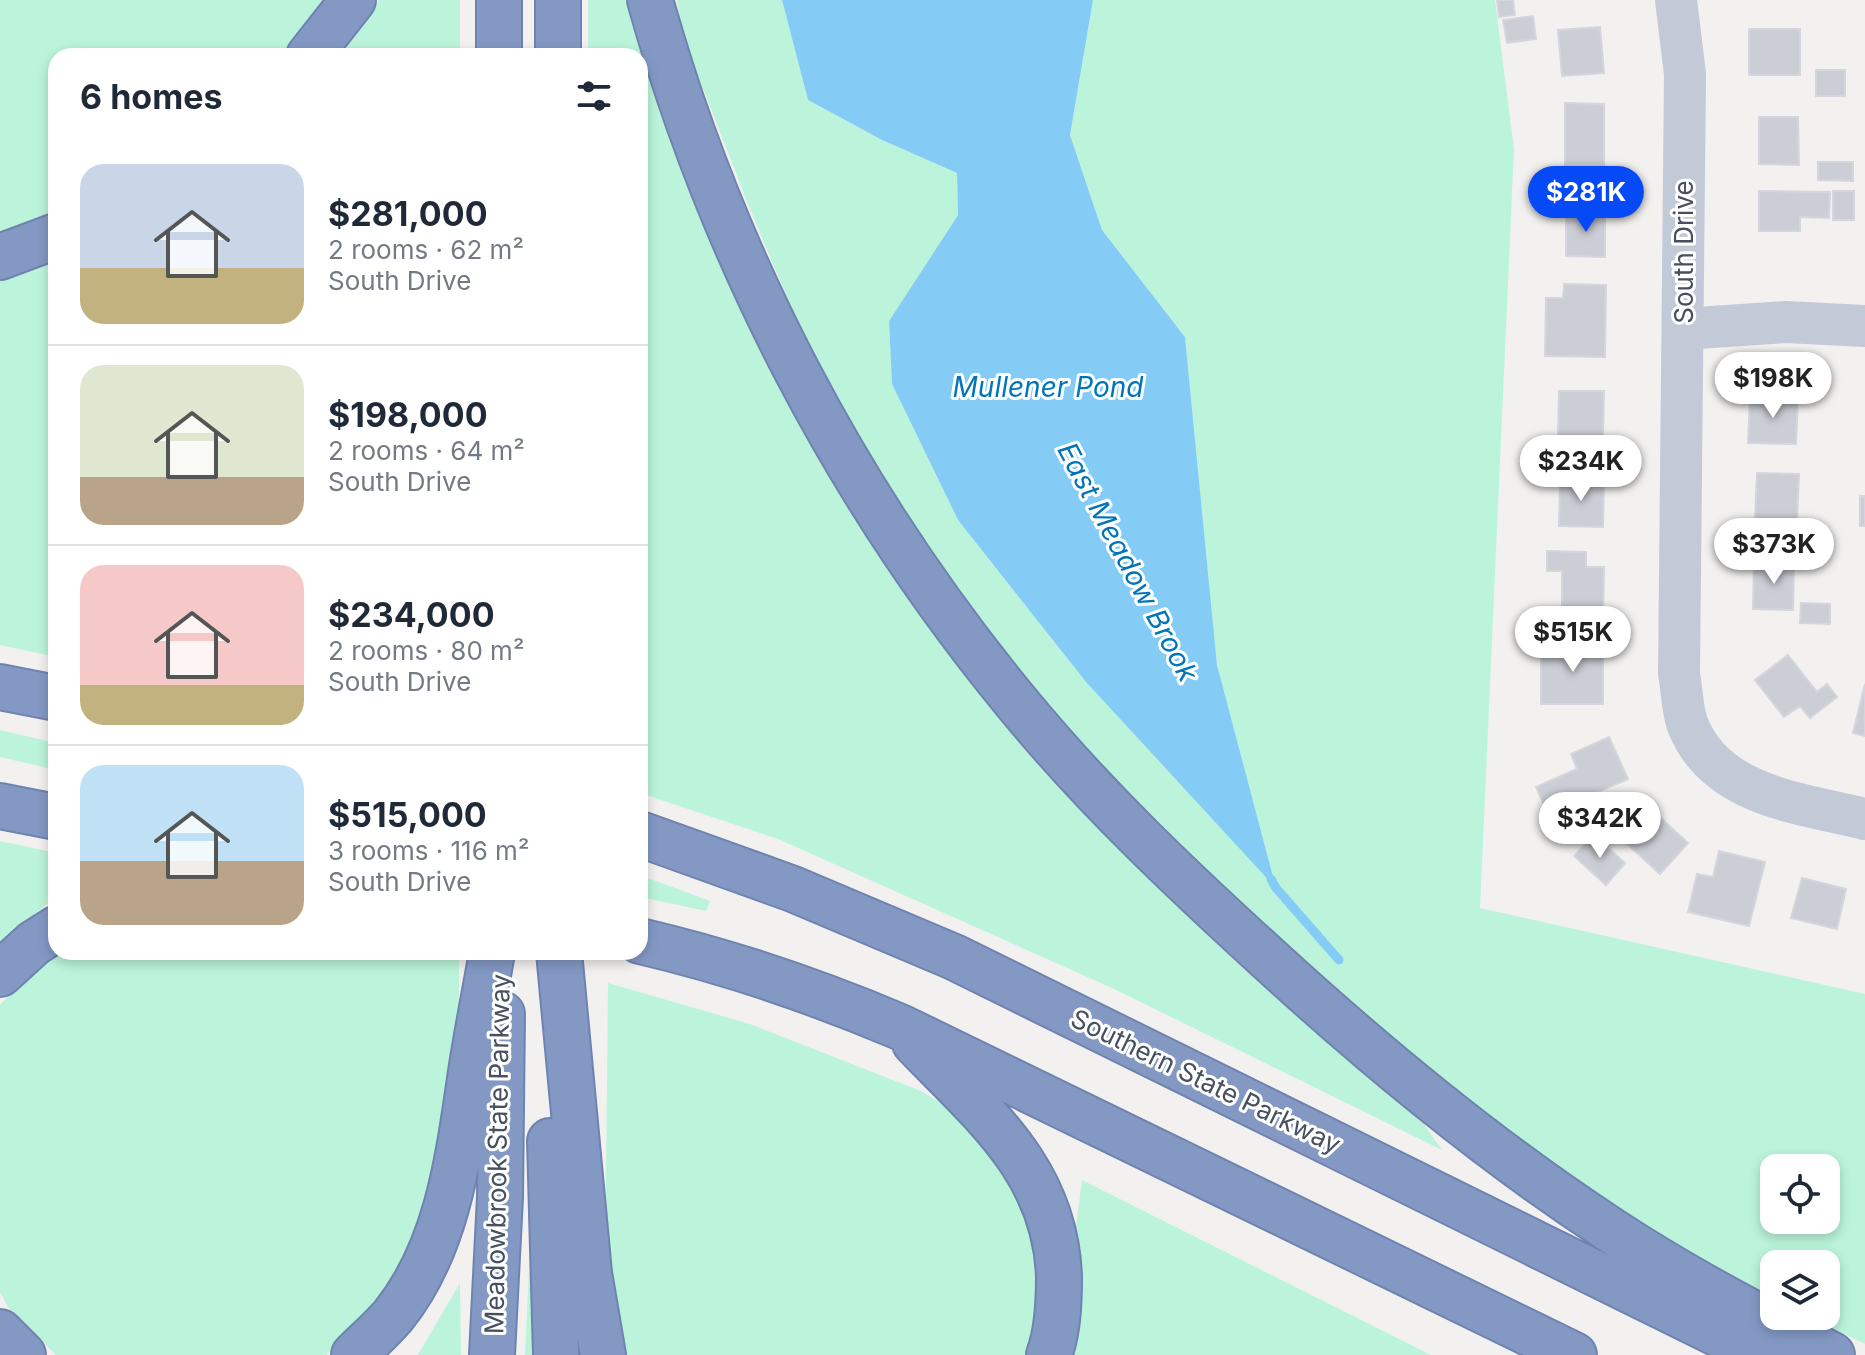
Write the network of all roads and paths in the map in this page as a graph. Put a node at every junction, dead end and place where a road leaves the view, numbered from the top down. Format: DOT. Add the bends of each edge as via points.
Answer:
graph roads {
  1 [pos="353,0"];
  2 [pos="499,0"];
  3 [pos="558,0"];
  4 [pos="650,0"];
  5 [pos="1676,0"];
  6 [pos="315,48"];
  7 [pos="499,48"];
  8 [pos="558,48"];
  9 [pos="48,239"];
  10 [pos="0,257"];
  11 [pos="1865,326"];
  12 [pos="1683,329"];
  13 [pos="0,687"];
  14 [pos="48,696"];
  15 [pos="0,806"];
  16 [pos="48,815"];
  17 [pos="1865,819"];
  18 [pos="648,837"];
  19 [pos="48,934"];
  20 [pos="648,943"];
  21 [pos="492,960"];
  22 [pos="502,960"];
  23 [pos="559,960"];
  24 [pos="560,960"];
  25 [pos="0,974"];
  26 [pos="900,1027"];
  27 [pos="486,1080"];
  28 [pos="0,1332"];
  29 [pos="23,1355"];
  30 [pos="354,1355"];
  31 [pos="492,1355"];
  32 [pos="556,1355"];
  33 [pos="603,1355"];
  34 [pos="1049,1355"];
  35 [pos="1574,1355"];
  36 [pos="1761,1355"];
  37 [pos="1832,1355"];
  1 -- 6 [label="highway"];
  2 -- 7 [label="highway"];
  3 -- 8 [label="highway"];
  4 -- 37 [label="highway" via="685,112 745,266 792,362 923,581 1018,704 1182,878 1303,990 1510,1160 1658,1260"];
  5 -- 12 [label="street, South Drive" via="1685,74"];
  9 -- 10 [label="highway"];
  11 -- 12 [label="street" via="1786,322"];
  12 -- 17 [label="street, South Drive" via="1679,674 1687,723 1708,759 1763,795"];
  13 -- 14 [label="highway"];
  15 -- 16 [label="highway"];
  18 -- 36 [label="highway, Southern State Parkway" via="832,904 954,957"];
  19 -- 25 [label="highway"];
  20 -- 26 [label="highway" via="769,976"];
  21 -- 27 [label="highway"];
  22 -- 27 [label="highway, Meadowbrook State Parkway"];
  23 -- 32 [label="highway, Meadowbrook State Parkway" via="550,1136"];
  24 -- 33 [label="highway" via="589,1273"];
  26 -- 34 [label="highway" via="998,1130 1034,1179 1054,1233 1058,1264 1057,1320"];
  26 -- 35 [label="highway"];
  27 -- 30 [label="highway" via="425,1263 394,1315"];
  27 -- 31 [label="highway, Meadowbrook State Parkway" via="500,1197"];
  28 -- 29 [label="highway"];
}
